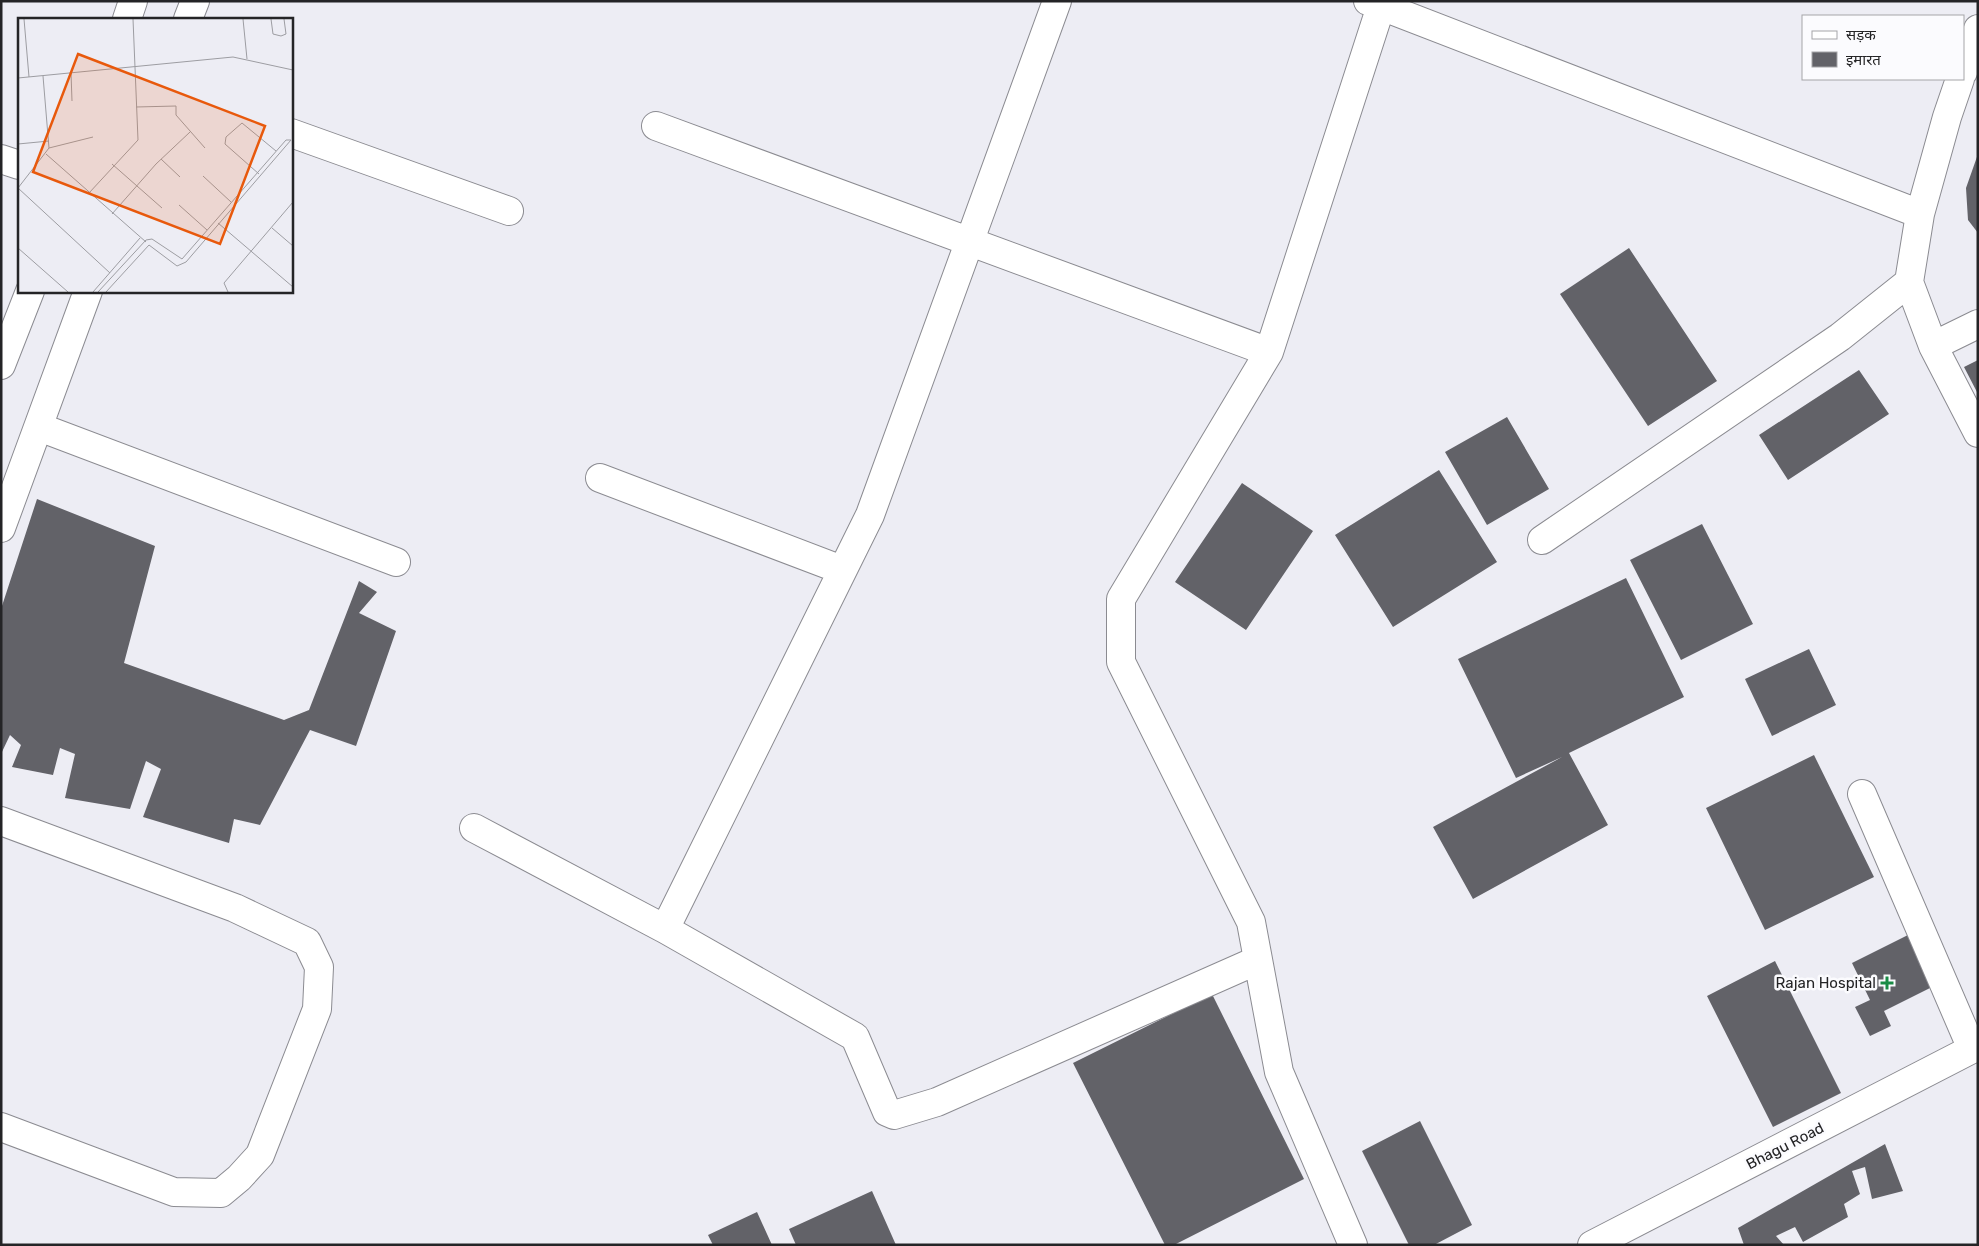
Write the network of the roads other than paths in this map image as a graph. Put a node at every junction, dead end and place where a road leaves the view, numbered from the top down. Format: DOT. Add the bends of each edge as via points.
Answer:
graph roads {
  1 [pos="133,1"];
  2 [pos="195,1"];
  3 [pos="1057,1"];
  4 [pos="1374,4"];
  5 [pos="127,18"];
  6 [pos="188,18"];
  7 [pos="1978,29"];
  8 [pos="1964,69"];
  9 [pos="1960,80"];
  10 [pos="656,126"];
  11 [pos="292,133"];
  12 [pos="1,159"];
  13 [pos="18,165"];
  14 [pos="509,211"];
  15 [pos="1920,214"];
  16 [pos="971,241"];
  17 [pos="1909,282"];
  18 [pos="30,292"];
  19 [pos="88,292"];
  20 [pos="1978,324"];
  21 [pos="1934,346"];
  22 [pos="1269,352"];
  23 [pos="1,366"];
  24 [pos="38,427"];
  25 [pos="1978,433"];
  26 [pos="600,478"];
  27 [pos="1,528"];
  28 [pos="1542,540"];
  29 [pos="396,562"];
  30 [pos="842,570"];
  31 [pos="1862,794"];
  32 [pos="1,820"];
  33 [pos="474,828"];
  34 [pos="665,929"];
  35 [pos="1258,960"];
  36 [pos="1975,1048"];
  37 [pos="1,1128"];
  38 [pos="1353,1245"];
  39 [pos="1592,1245"];
  1 -- 5 [label="street"];
  2 -- 6 [label="street"];
  3 -- 16 [label="street"];
  4 -- 15 [label="street"];
  4 -- 22 [label="street"];
  7 -- 8 [label="street"];
  9 -- 15 [label="street"];
  10 -- 16 [label="street"];
  11 -- 14 [label="street"];
  12 -- 13 [label="street"];
  15 -- 17 [label="street"];
  16 -- 22 [label="street"];
  16 -- 30 [label="street" via="870,515"];
  17 -- 21 [label="street"];
  17 -- 28 [label="street" via="1840,336"];
  18 -- 23 [label="street"];
  19 -- 24 [label="street"];
  20 -- 21 [label="street"];
  21 -- 25 [label="street"];
  22 -- 35 [label="street" via="1120,599 1121,662 1251,922"];
  24 -- 27 [label="street"];
  24 -- 29 [label="street"];
  26 -- 30 [label="street"];
  30 -- 34 [label="street"];
  31 -- 36 [label="street"];
  32 -- 37 [label="street" via="234,908 307,942 319,967 317,1009 260,1155 221,1193 174,1192"];
  33 -- 34 [label="street"];
  34 -- 35 [label="street" via="855,1037 887,1112 894,1115 937,1102"];
  35 -- 38 [label="street" via="1278,1072"];
  36 -- 39 [label="street, Bhagu Road"];
}
